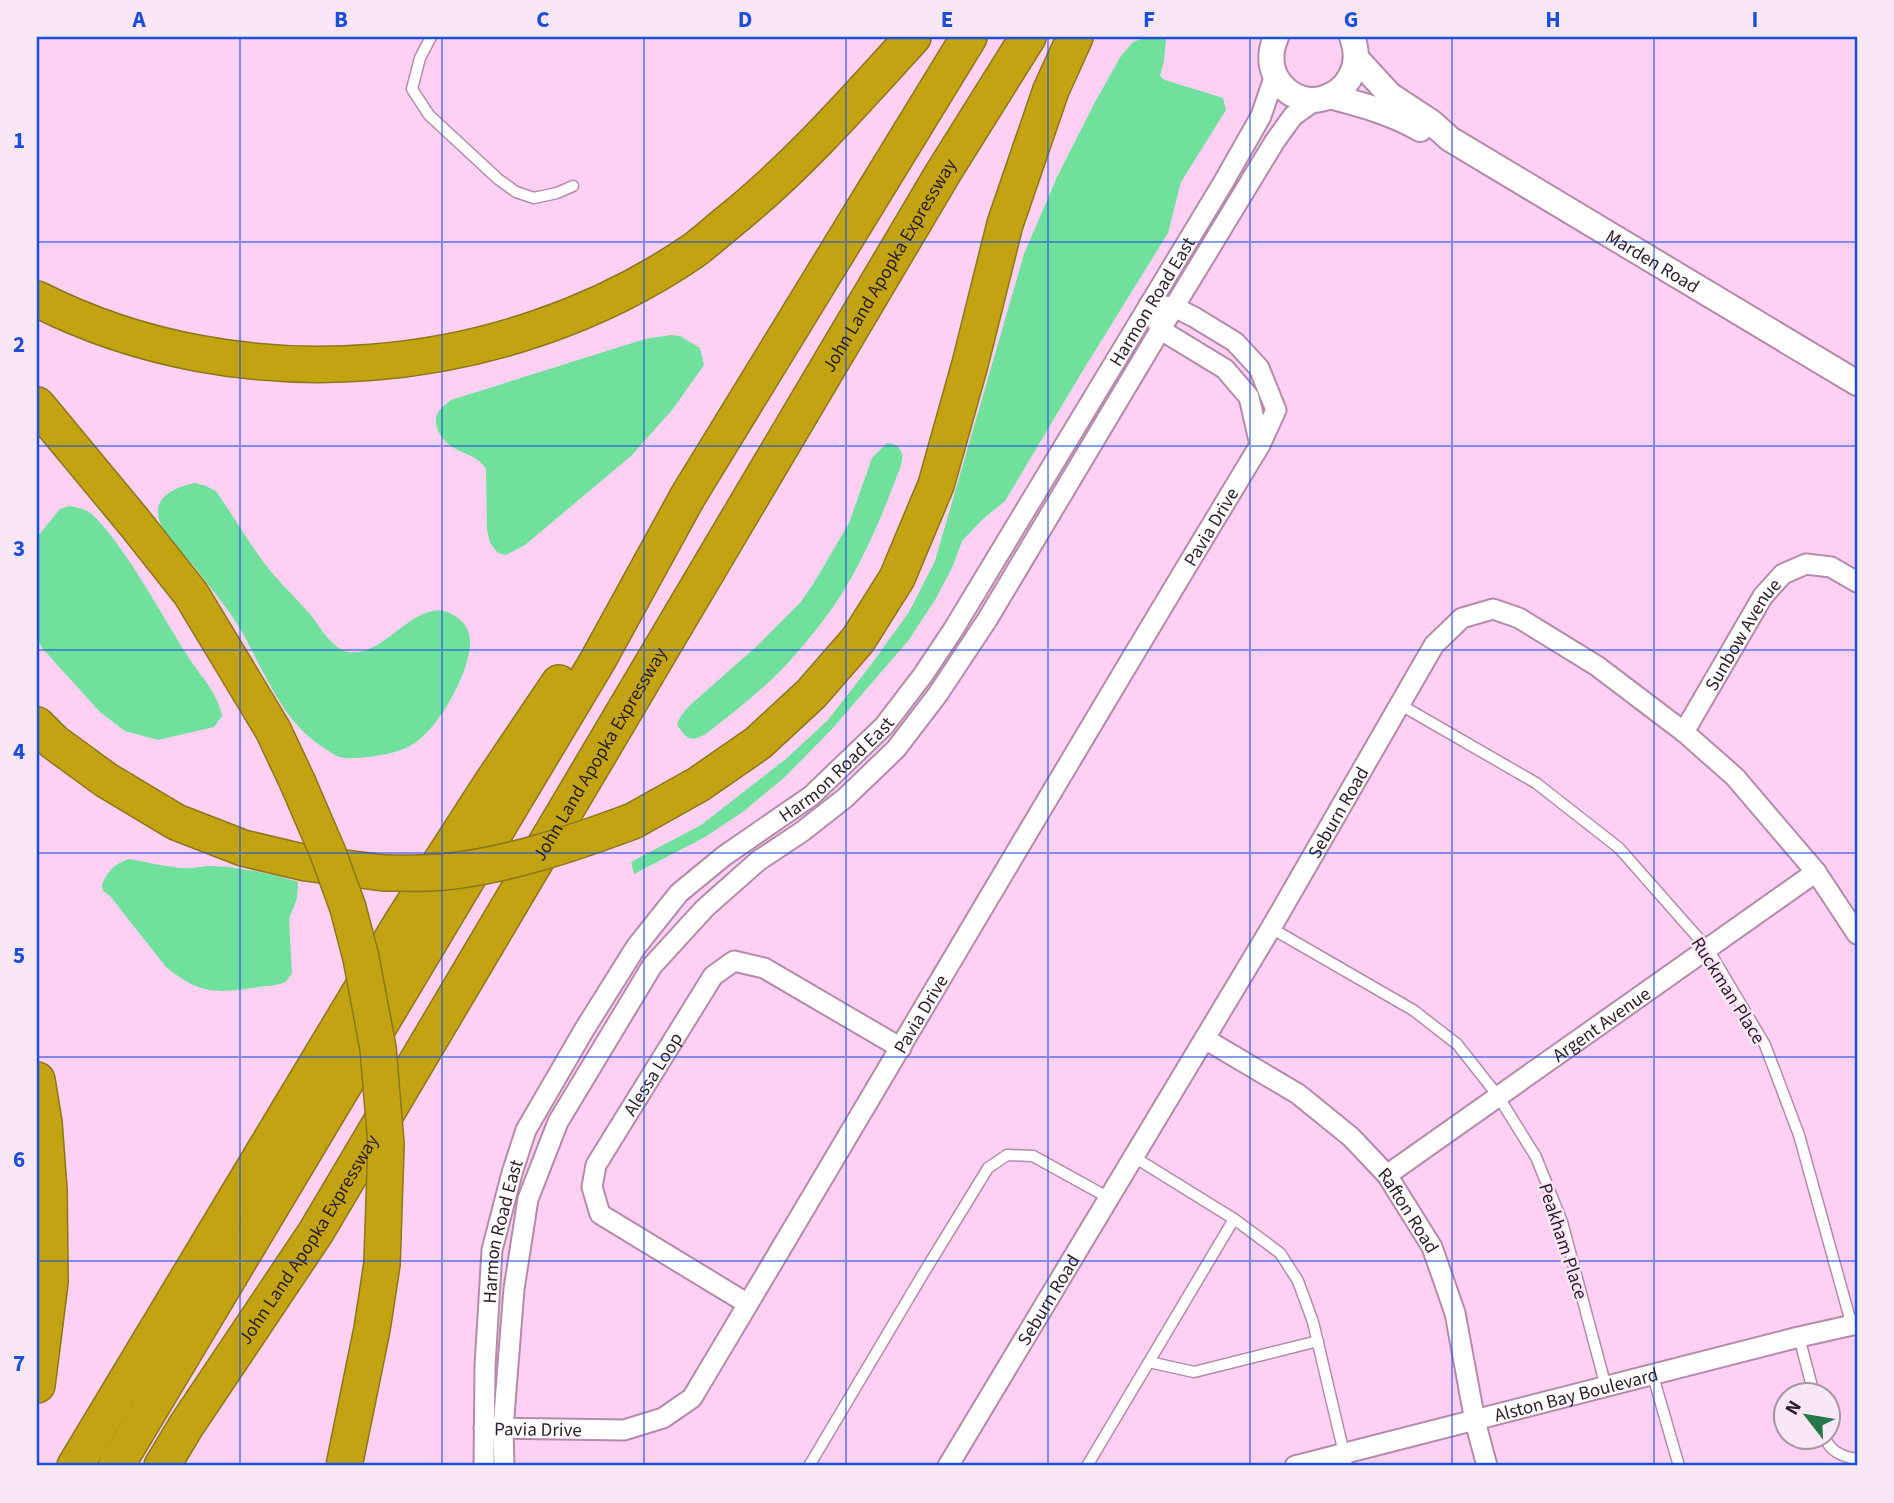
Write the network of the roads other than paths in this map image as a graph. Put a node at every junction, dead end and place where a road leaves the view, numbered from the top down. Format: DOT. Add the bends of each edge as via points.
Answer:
graph roads {
  1 [pos="431,37"];
  2 [pos="913,37"];
  3 [pos="969,37"];
  4 [pos="1028,37"];
  5 [pos="1074,37"];
  6 [pos="1253,37"];
  7 [pos="1276,37"];
  8 [pos="1354,48"];
  9 [pos="1273,69"];
  10 [pos="1323,98"];
  11 [pos="1450,139"];
  12 [pos="573,186"];
  13 [pos="37,299"];
  14 [pos="1149,305"];
  15 [pos="1174,307"];
  16 [pos="1161,330"];
  17 [pos="1857,383"];
  18 [pos="37,405"];
  19 [pos="1260,445"];
  20 [pos="688,496"];
  21 [pos="1857,582"];
  22 [pos="1398,704"];
  23 [pos="37,725"];
  24 [pos="1684,732"];
  25 [pos="1816,872"];
  26 [pos="1271,928"];
  27 [pos="1857,934"];
  28 [pos="1708,949"];
  29 [pos="1205,1039"];
  30 [pos="901,1048"];
  31 [pos="37,1080"];
  32 [pos="1498,1096"];
  33 [pos="1134,1157"];
  34 [pos="1387,1175"];
  35 [pos="1109,1198"];
  36 [pos="1234,1219"];
  37 [pos="316,1233"];
  38 [pos="748,1304"];
  39 [pos="1854,1325"];
  40 [pos="1799,1337"];
  41 [pos="1318,1340"];
  42 [pos="1149,1362"];
  43 [pos="1653,1376"];
  44 [pos="1810,1380"];
  45 [pos="37,1385"];
  46 [pos="1606,1387"];
  47 [pos="1475,1421"];
  48 [pos="494,1428"];
  49 [pos="1834,1450"];
  50 [pos="1857,1459"];
  51 [pos="1346,1460"];
  52 [pos="75,1466"];
  53 [pos="116,1466"];
  54 [pos="162,1466"];
  55 [pos="189,1466"];
  56 [pos="344,1466"];
  57 [pos="484,1466"];
  58 [pos="504,1466"];
  59 [pos="809,1466"];
  60 [pos="948,1466"];
  61 [pos="1087,1466"];
  62 [pos="1295,1466"];
  63 [pos="1487,1466"];
  64 [pos="1679,1466"];
  1 -- 12 [label="lane" via="412,89 429,116 516,192 534,198"];
  2 -- 13 [label="highway" via="758,199 693,250 619,295 555,322 481,345 404,360 319,365 232,360 144,341 67,315"];
  3 -- 20 [label="highway"];
  4 -- 37 [label="highway, John Land Apopka Expressway"];
  5 -- 23 [label="highway, bridge" via="1004,224 936,485 897,578 858,640 811,694 758,743 699,784 633,821 515,860 443,872 384,873 306,863 243,848 176,822 106,780"];
  6 -- 9 [label="street"];
  7 -- 9 [label="street" via="1271,51"];
  8 -- 10 [label="street" via="1354,71 1348,81"];
  8 -- 11 [label="street, Marden Road" via="1390,95"];
  9 -- 10 [label="street, Marden Road" via="1292,94"];
  9 -- 14 [label="street, Harmon Road East" via="1261,116"];
  10 -- 11 [label="street, Marden Road" via="1352,102 1405,120 1432,136"];
  10 -- 15 [label="street, Harmon Road East" via="1293,116 1275,141"];
  11 -- 17 [label="street, Marden Road"];
  14 -- 15 [label="street, Pavia Drive"];
  14 -- 16 [label="street"];
  14 -- 48 [label="street, Harmon Road East" via="953,630 908,696 884,726 811,796 679,893 636,947 584,1030 526,1130 492,1250 485,1366"];
  15 -- 16 [label="street, Harmon Road East"];
  15 -- 19 [label="street, Pavia Drive" via="1235,342 1259,368 1276,410"];
  16 -- 19 [label="street" via="1225,369 1249,397"];
  16 -- 48 [label="street, Harmon Road East" via="987,620 896,749 845,798 758,861 705,908 652,966 558,1122 528,1199"];
  18 -- 56 [label="highway, bridge" via="191,594 273,730 348,908 377,1048 386,1144 382,1264"];
  19 -- 30 [label="street, Pavia Drive"];
  20 -- 52 [label="highway" via="402,922"];
  20 -- 53 [label="highway" via="591,672"];
  21 -- 24 [label="street, Sunbow Avenue" via="1831,567 1806,564 1783,574 1763,596"];
  22 -- 24 [label="street, Seburn Road" via="1434,645 1462,618 1493,609 1519,618 1597,666"];
  22 -- 26 [label="street, Seburn Road"];
  22 -- 28 [label="lane, Ruckman Place" via="1536,783 1619,848"];
  24 -- 25 [label="street, Seburn Road" via="1735,777"];
  25 -- 27 [label="street, Seburn Road"];
  25 -- 28 [label="street, Argent Avenue"];
  26 -- 29 [label="street, Seburn Road"];
  26 -- 32 [label="lane, Peakham Place" via="1413,1010 1457,1044"];
  28 -- 32 [label="street, Argent Avenue"];
  28 -- 39 [label="lane, Ruckman Place" via="1765,1045 1799,1135"];
  29 -- 33 [label="street, Seburn Road"];
  29 -- 34 [label="street, Rafton Road" via="1298,1094 1351,1137"];
  30 -- 38 [label="street, Pavia Drive"];
  30 -- 38 [label="street, Alessa Loop" via="764,968 734,961 713,976 596,1165 592,1187 600,1214"];
  31 -- 45 [label="highway" via="50,1190 50,1282"];
  32 -- 34 [label="street, Argent Avenue"];
  32 -- 46 [label="lane, Peakham Place" via="1535,1157 1562,1222"];
  33 -- 35 [label="street, Seburn Road"];
  33 -- 36 [label="lane"];
  34 -- 47 [label="street, Rafton Road" via="1432,1247 1454,1313"];
  35 -- 59 [label="lane" via="1033,1156 1007,1155 988,1168"];
  35 -- 60 [label="street, Seburn Road"];
  36 -- 41 [label="lane" via="1280,1253 1298,1281"];
  36 -- 42 [label="lane"];
  37 -- 54 [label="highway, John Land Apopka Expressway"];
  37 -- 55 [label="highway"];
  38 -- 48 [label="street, Pavia Drive" via="692,1398 663,1418 624,1430"];
  39 -- 40 [label="street, Alston Bay Boulevard"];
  40 -- 43 [label="street, Alston Bay Boulevard"];
  40 -- 44 [label="lane"];
  41 -- 42 [label="lane" via="1194,1372"];
  41 -- 51 [label="lane"];
  42 -- 61 [label="lane"];
  43 -- 46 [label="street, Alston Bay Boulevard"];
  43 -- 64 [label="lane"];
  46 -- 47 [label="street, Alston Bay Boulevard"];
  47 -- 51 [label="street, Alston Bay Boulevard"];
  47 -- 63 [label="street, Rafton Road"];
  48 -- 57 [label="street, Harmon Road East"];
  48 -- 58 [label="street, Harmon Road East"];
  49 -- 50 [label="lane"];
  51 -- 62 [label="street, Alston Bay Boulevard"];
}
